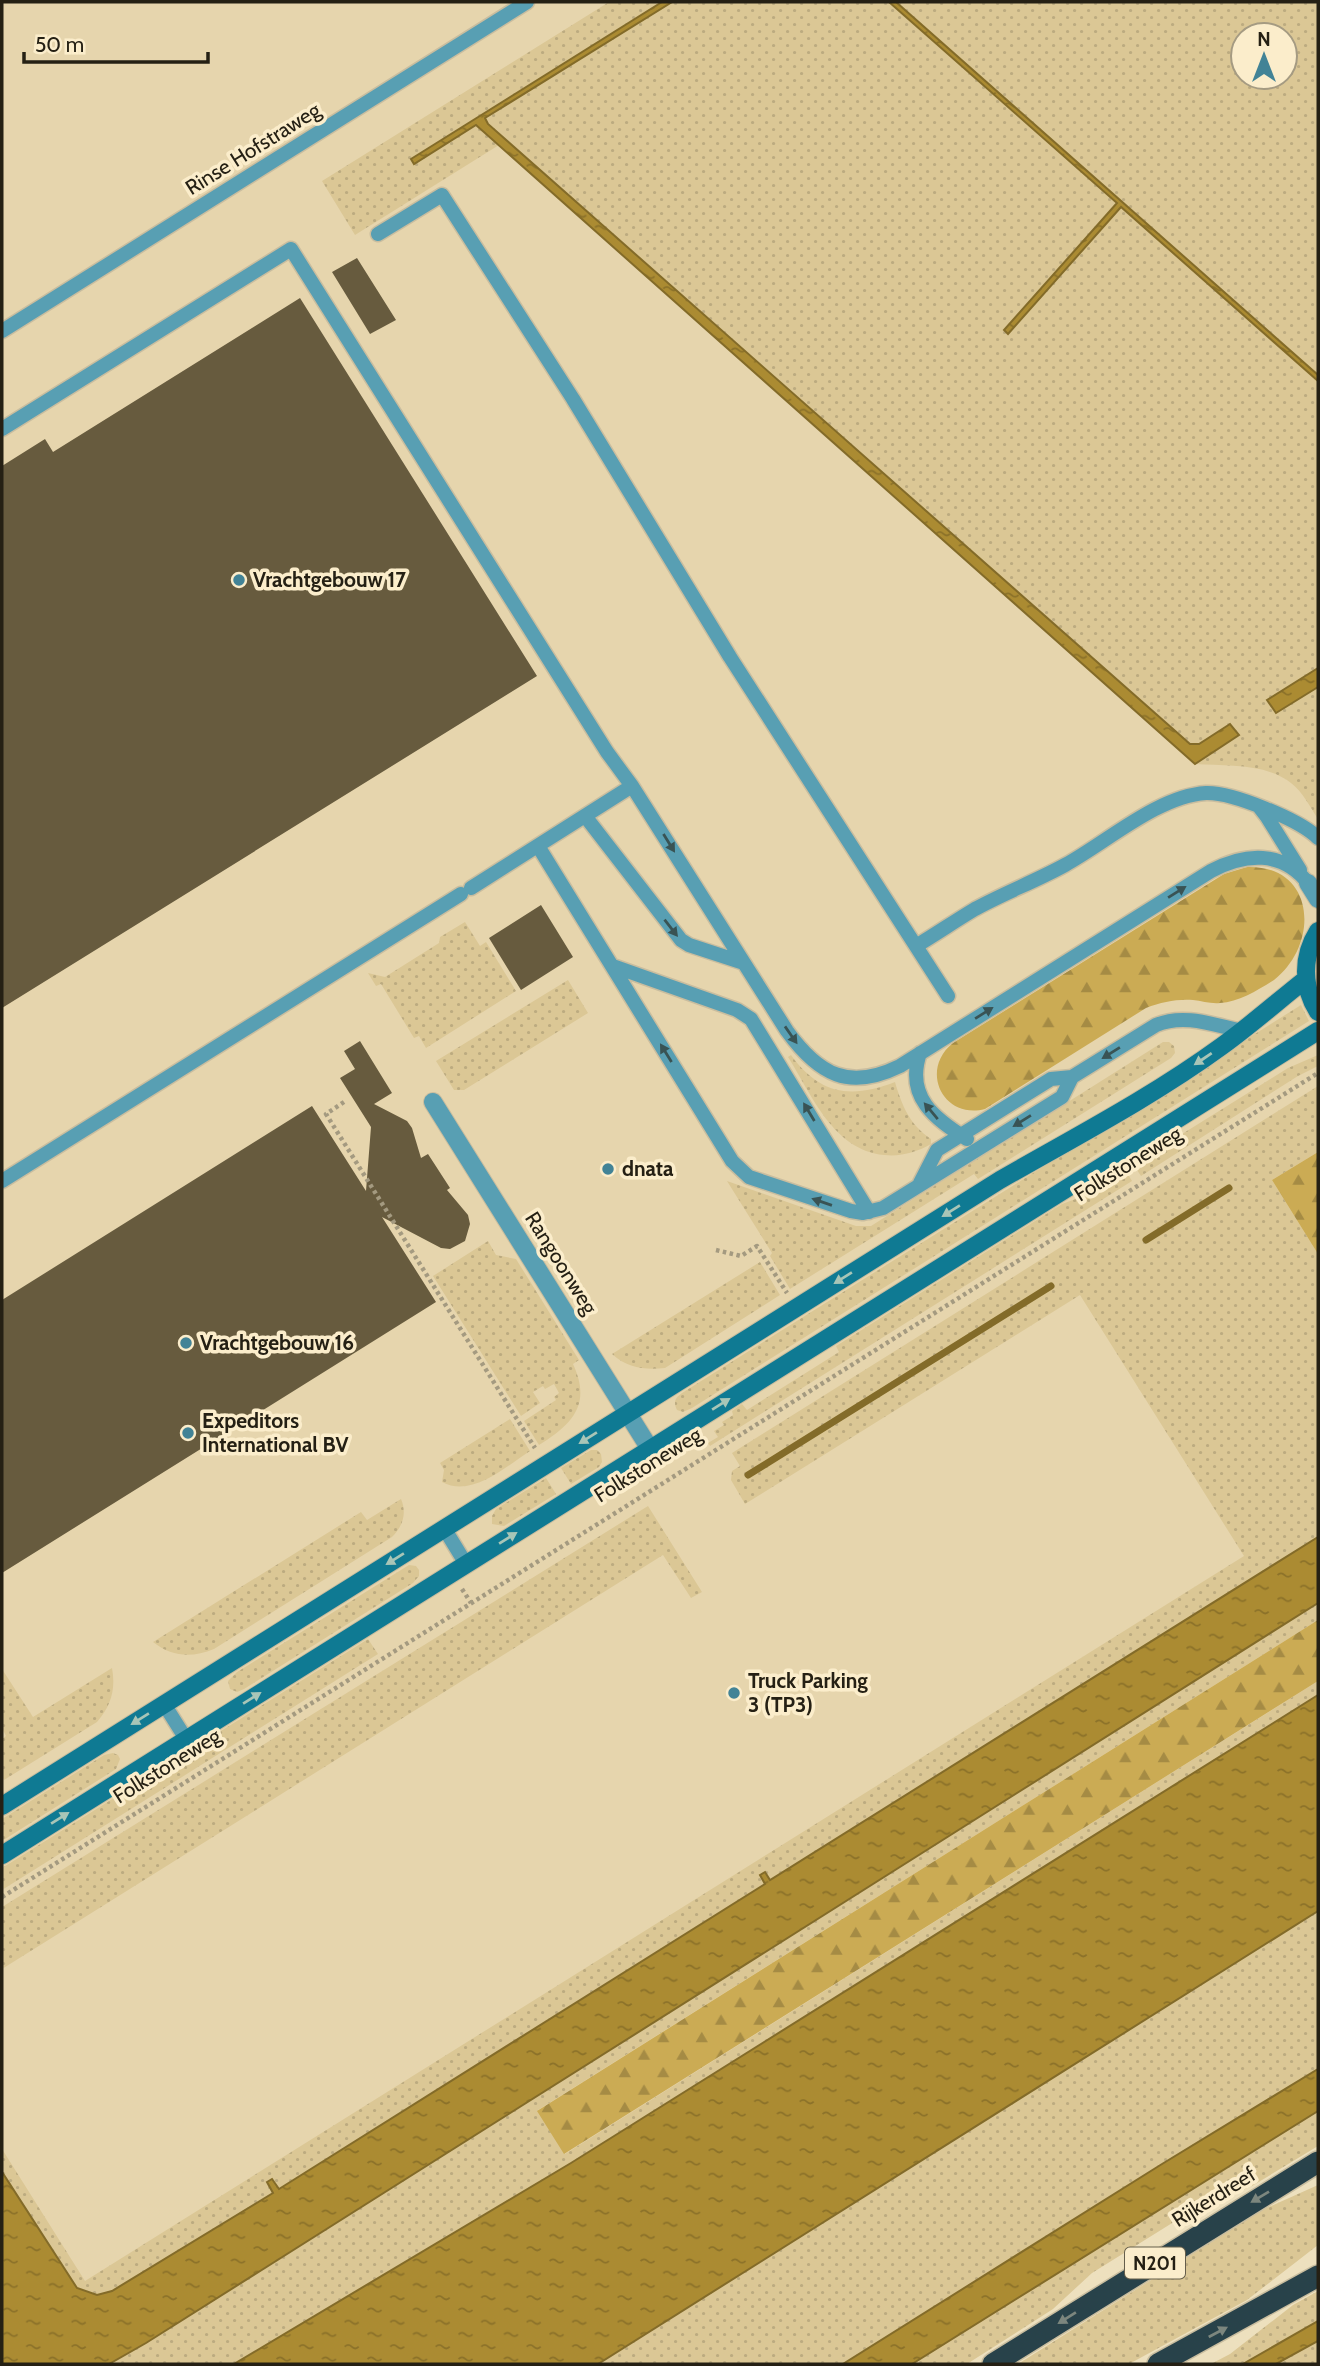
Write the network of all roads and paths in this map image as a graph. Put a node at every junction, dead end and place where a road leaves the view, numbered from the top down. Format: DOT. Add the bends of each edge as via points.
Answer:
graph roads {
  1 [pos="527,2"];
  2 [pos="378,234"];
  3 [pos="2,331"];
  4 [pos="2,429"];
  5 [pos="632,786"];
  6 [pos="1254,804"];
  7 [pos="585,816"];
  8 [pos="1318,838"];
  9 [pos="538,846"];
  10 [pos="1308,883"];
  11 [pos="1318,899"];
  12 [pos="1318,931"];
  13 [pos="916,946"];
  14 [pos="744,963"];
  15 [pos="613,967"];
  16 [pos="1306,979"];
  17 [pos="948,996"];
  18 [pos="1318,1012"];
  19 [pos="1242,1031"];
  20 [pos="1318,1031"];
  21 [pos="920,1053"];
  22 [pos="1318,1073"];
  23 [pos="1072,1077"];
  24 [pos="344,1102"];
  25 [pos="433,1102"];
  26 [pos="961,1135"];
  27 [pos="980,1147"];
  28 [pos="2,1181"];
  29 [pos="919,1185"];
  30 [pos="869,1212"];
  31 [pos="716,1250"];
  32 [pos="796,1308"];
  33 [pos="628,1413"];
  34 [pos="650,1449"];
  35 [pos="545,1465"];
  36 [pos="444,1528"];
  37 [pos="466,1564"];
  38 [pos="460,1585"];
  39 [pos="471,1603"];
  40 [pos="164,1704"];
  41 [pos="186,1739"];
  42 [pos="2,1806"];
  43 [pos="2,1855"];
  44 [pos="2,1897"];
  45 [pos="1318,2162"];
  46 [pos="1318,2276"];
  47 [pos="993,2364"];
  48 [pos="1158,2364"];
  1 -- 3 [label="lane, Rinse Hofstraweg"];
  2 -- 13 [label="lane" via="443,195"];
  4 -- 5 [label="lane" via="291,249"];
  5 -- 7 [label="lane"];
  5 -- 14 [label="lane, one-way"];
  6 -- 8 [label="lane"];
  6 -- 10 [label="lane" via="1268,817"];
  6 -- 13 [label="lane" via="1218,793 1177,800"];
  7 -- 9 [label="lane"];
  7 -- 14 [label="lane, one-way" via="681,940"];
  9 -- 15 [label="lane"];
  9 -- 28 [label="lane"];
  10 -- 11 [label="street"];
  21 -- 10 [label="lane, one-way" via="1221,866 1246,857 1268,857 1293,868"];
  12 -- 16 [label="street" via="1308,954"];
  13 -- 17 [label="lane"];
  14 -- 21 [label="lane, one-way" via="795,1042 834,1074 871,1077"];
  30 -- 15 [label="lane, one-way" via="751,1019"];
  30 -- 15 [label="lane, one-way" via="851,1211 749,1177 737,1168"];
  16 -- 18 [label="street"];
  16 -- 19 [label="street"];
  19 -- 23 [label="lane, one-way" via="1184,1019 1165,1021"];
  19 -- 32 [label="street, one-way" via="1068,1144 1000,1180"];
  34 -- 20 [label="street, Folkstoneweg, one-way"];
  26 -- 21 [label="lane, one-way" via="934,1116 921,1097 916,1077"];
  22 -- 39 [label="path, Folkstoneweg"];
  23 -- 26 [label="lane" via="1051,1080"];
  23 -- 27 [label="lane, one-way" via="1062,1097"];
  24 -- 35 [label="path" via="326,1114"];
  25 -- 33 [label="street, Rangoonweg"];
  26 -- 27 [label="lane"];
  26 -- 29 [label="lane" via="937,1150"];
  27 -- 29 [label="lane"];
  29 -- 30 [label="lane"];
  31 -- 32 [label="path" via="741,1256 757,1246"];
  32 -- 33 [label="street"];
  33 -- 34 [label="street, Rangoonweg"];
  33 -- 35 [label="street, one-way"];
  37 -- 34 [label="street, Folkstoneweg, one-way"];
  35 -- 36 [label="street"];
  36 -- 37 [label="lane"];
  36 -- 40 [label="street, one-way"];
  41 -- 37 [label="street, Folkstoneweg, one-way"];
  38 -- 39 [label="path"];
  39 -- 44 [label="path, Folkstoneweg"];
  40 -- 41 [label="lane, Folkstoneweg"];
  40 -- 42 [label="street, one-way"];
  43 -- 41 [label="street, Folkstoneweg, one-way"];
  45 -- 47 [label="highway, Rijkerdreef / N201, one-way"];
  48 -- 46 [label="highway, one-way"];
}
